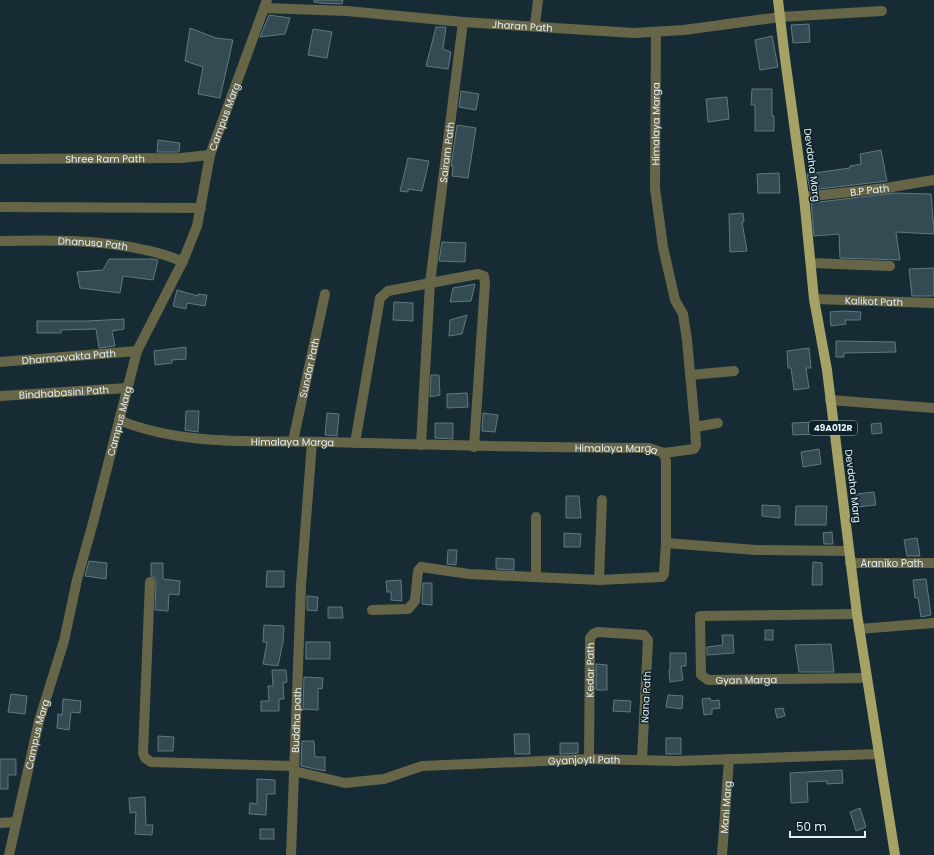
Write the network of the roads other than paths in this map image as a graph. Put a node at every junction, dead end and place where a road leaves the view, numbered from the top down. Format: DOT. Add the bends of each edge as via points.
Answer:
graph roads {
  1 [pos="538,0"];
  2 [pos="778,0"];
  3 [pos="265,4"];
  4 [pos="882,11"];
  5 [pos="780,17"];
  6 [pos="463,22"];
  7 [pos="535,25"];
  8 [pos="656,32"];
  9 [pos="210,155"];
  10 [pos="0,159"];
  11 [pos="934,180"];
  12 [pos="804,197"];
  13 [pos="0,208"];
  14 [pos="201,208"];
  15 [pos="0,241"];
  16 [pos="183,261"];
  17 [pos="811,263"];
  18 [pos="890,266"];
  19 [pos="430,283"];
  20 [pos="325,294"];
  21 [pos="814,299"];
  22 [pos="934,303"];
  23 [pos="137,351"];
  24 [pos="0,362"];
  25 [pos="734,371"];
  26 [pos="690,375"];
  27 [pos="128,388"];
  28 [pos="0,396"];
  29 [pos="830,400"];
  30 [pos="934,408"];
  31 [pos="119,420"];
  32 [pos="718,423"];
  33 [pos="695,427"];
  34 [pos="293,441"];
  35 [pos="312,442"];
  36 [pos="355,443"];
  37 [pos="421,445"];
  38 [pos="474,447"];
  39 [pos="664,453"];
  40 [pos="602,500"];
  41 [pos="536,518"];
  42 [pos="666,543"];
  43 [pos="848,551"];
  44 [pos="850,563"];
  45 [pos="934,563"];
  46 [pos="536,577"];
  47 [pos="599,580"];
  48 [pos="150,582"];
  49 [pos="372,610"];
  50 [pos="857,614"];
  51 [pos="934,623"];
  52 [pos="859,628"];
  53 [pos="644,635"];
  54 [pos="866,678"];
  55 [pos="878,754"];
  56 [pos="590,759"];
  57 [pos="729,759"];
  58 [pos="642,760"];
  59 [pos="294,768"];
  60 [pos="16,822"];
  61 [pos="0,823"];
  62 [pos="9,855"];
  63 [pos="290,855"];
  64 [pos="722,855"];
  65 [pos="895,855"];
  1 -- 7 [label="street"];
  2 -- 5 [label="main road, Devdaha Marg / 49A012R"];
  3 -- 6 [label="street, Jharan Path"];
  3 -- 9 [label="street, Campus Marg"];
  4 -- 5 [label="street, Jharan Path"];
  5 -- 8 [label="street, Jharan Path"];
  5 -- 12 [label="main road, Devdaha Marg / 49A012R"];
  6 -- 7 [label="street, Jharan Path"];
  6 -- 19 [label="street, Sairam Path"];
  7 -- 8 [label="street, Jharan Path" via="634,33"];
  8 -- 26 [label="street, Himalaya Marga" via="655,188 662,246 675,300 683,314"];
  9 -- 10 [label="street, Shree Ram Path" via="181,158"];
  9 -- 14 [label="street, Campus Marg"];
  11 -- 12 [label="street, B.P Path"];
  12 -- 17 [label="main road, Devdaha Marg / 49A012R"];
  13 -- 14 [label="street"];
  14 -- 16 [label="street, Campus Marg" via="197,226"];
  15 -- 16 [label="street, Dhanusa Path" via="39,240 104,244 144,249"];
  16 -- 23 [label="street, Campus Marg"];
  17 -- 18 [label="street"];
  17 -- 21 [label="main road, Devdaha Marg / 49A012R"];
  19 -- 36 [label="street" via="388,291 380,298"];
  19 -- 37 [label="street, Sairam Path"];
  19 -- 38 [label="street" via="478,274 484,276"];
  20 -- 34 [label="street, Sundar Path"];
  21 -- 22 [label="street, Kalikot Path"];
  21 -- 29 [label="main road, Devdaha Marg / 49A012R"];
  23 -- 24 [label="street, Dharmavakta Path"];
  23 -- 27 [label="street, Campus Marg"];
  25 -- 26 [label="street"];
  26 -- 33 [label="street, Himalaya Marga"];
  27 -- 28 [label="street, Bindhabasini Path"];
  27 -- 31 [label="street, Campus Marg"];
  29 -- 30 [label="street"];
  29 -- 43 [label="main road, Devdaha Marg / 49A012R"];
  31 -- 34 [label="street, Himalaya Marga" via="142,429 190,438"];
  31 -- 60 [label="street, Campus Marg" via="77,580 64,641 39,721"];
  32 -- 33 [label="street"];
  33 -- 39 [label="street, Himalaya Marga" via="694,449"];
  34 -- 35 [label="street, Himalaya Marga"];
  35 -- 36 [label="street, Himalaya Marga"];
  35 -- 59 [label="street, Buddha path" via="301,585"];
  36 -- 37 [label="street, Himalaya Marga"];
  37 -- 38 [label="street, Himalaya Marga"];
  38 -- 39 [label="street, Himalaya Marga" via="649,448"];
  39 -- 42 [label="street"];
  40 -- 47 [label="street"];
  41 -- 46 [label="street"];
  42 -- 43 [label="street" via="756,550"];
  42 -- 47 [label="street" via="662,578"];
  43 -- 44 [label="main road, Devdaha Marg / 49A012R"];
  44 -- 45 [label="street, Araniko Path"];
  44 -- 50 [label="main road, Devdaha Marg / 49A012R"];
  46 -- 47 [label="street"];
  46 -- 49 [label="street" via="469,574 421,567 418,570 415,601 408,609"];
  48 -- 59 [label="street, Gyanjoyti Path" via="143,753 145,758 151,762"];
  50 -- 52 [label="main road, Devdaha Marg / 49A012R"];
  50 -- 54 [label="street, Gyan Marga" via="700,616 701,675 708,680"];
  51 -- 52 [label="street"];
  52 -- 54 [label="main road, Devdaha Marg / 49A012R"];
  53 -- 56 [label="street, Kedar Path" via="598,632 590,638"];
  53 -- 58 [label="street, Nana Path" via="648,640 648,648"];
  54 -- 55 [label="main road, Devdaha Marg / 49A012R"];
  55 -- 57 [label="street, Gyanjoyti Path"];
  55 -- 65 [label="main road, Devdaha Marg / 49A012R"];
  56 -- 58 [label="street, Gyanjoyti Path"];
  56 -- 59 [label="street, Gyanjoyti Path" via="422,766 384,779 357,782 345,782"];
  57 -- 58 [label="street, Gyanjoyti Path"];
  57 -- 64 [label="street, Mani Marg"];
  59 -- 63 [label="street, Buddha path"];
  60 -- 61 [label="street"];
  60 -- 62 [label="street, Campus Marg"];
}
